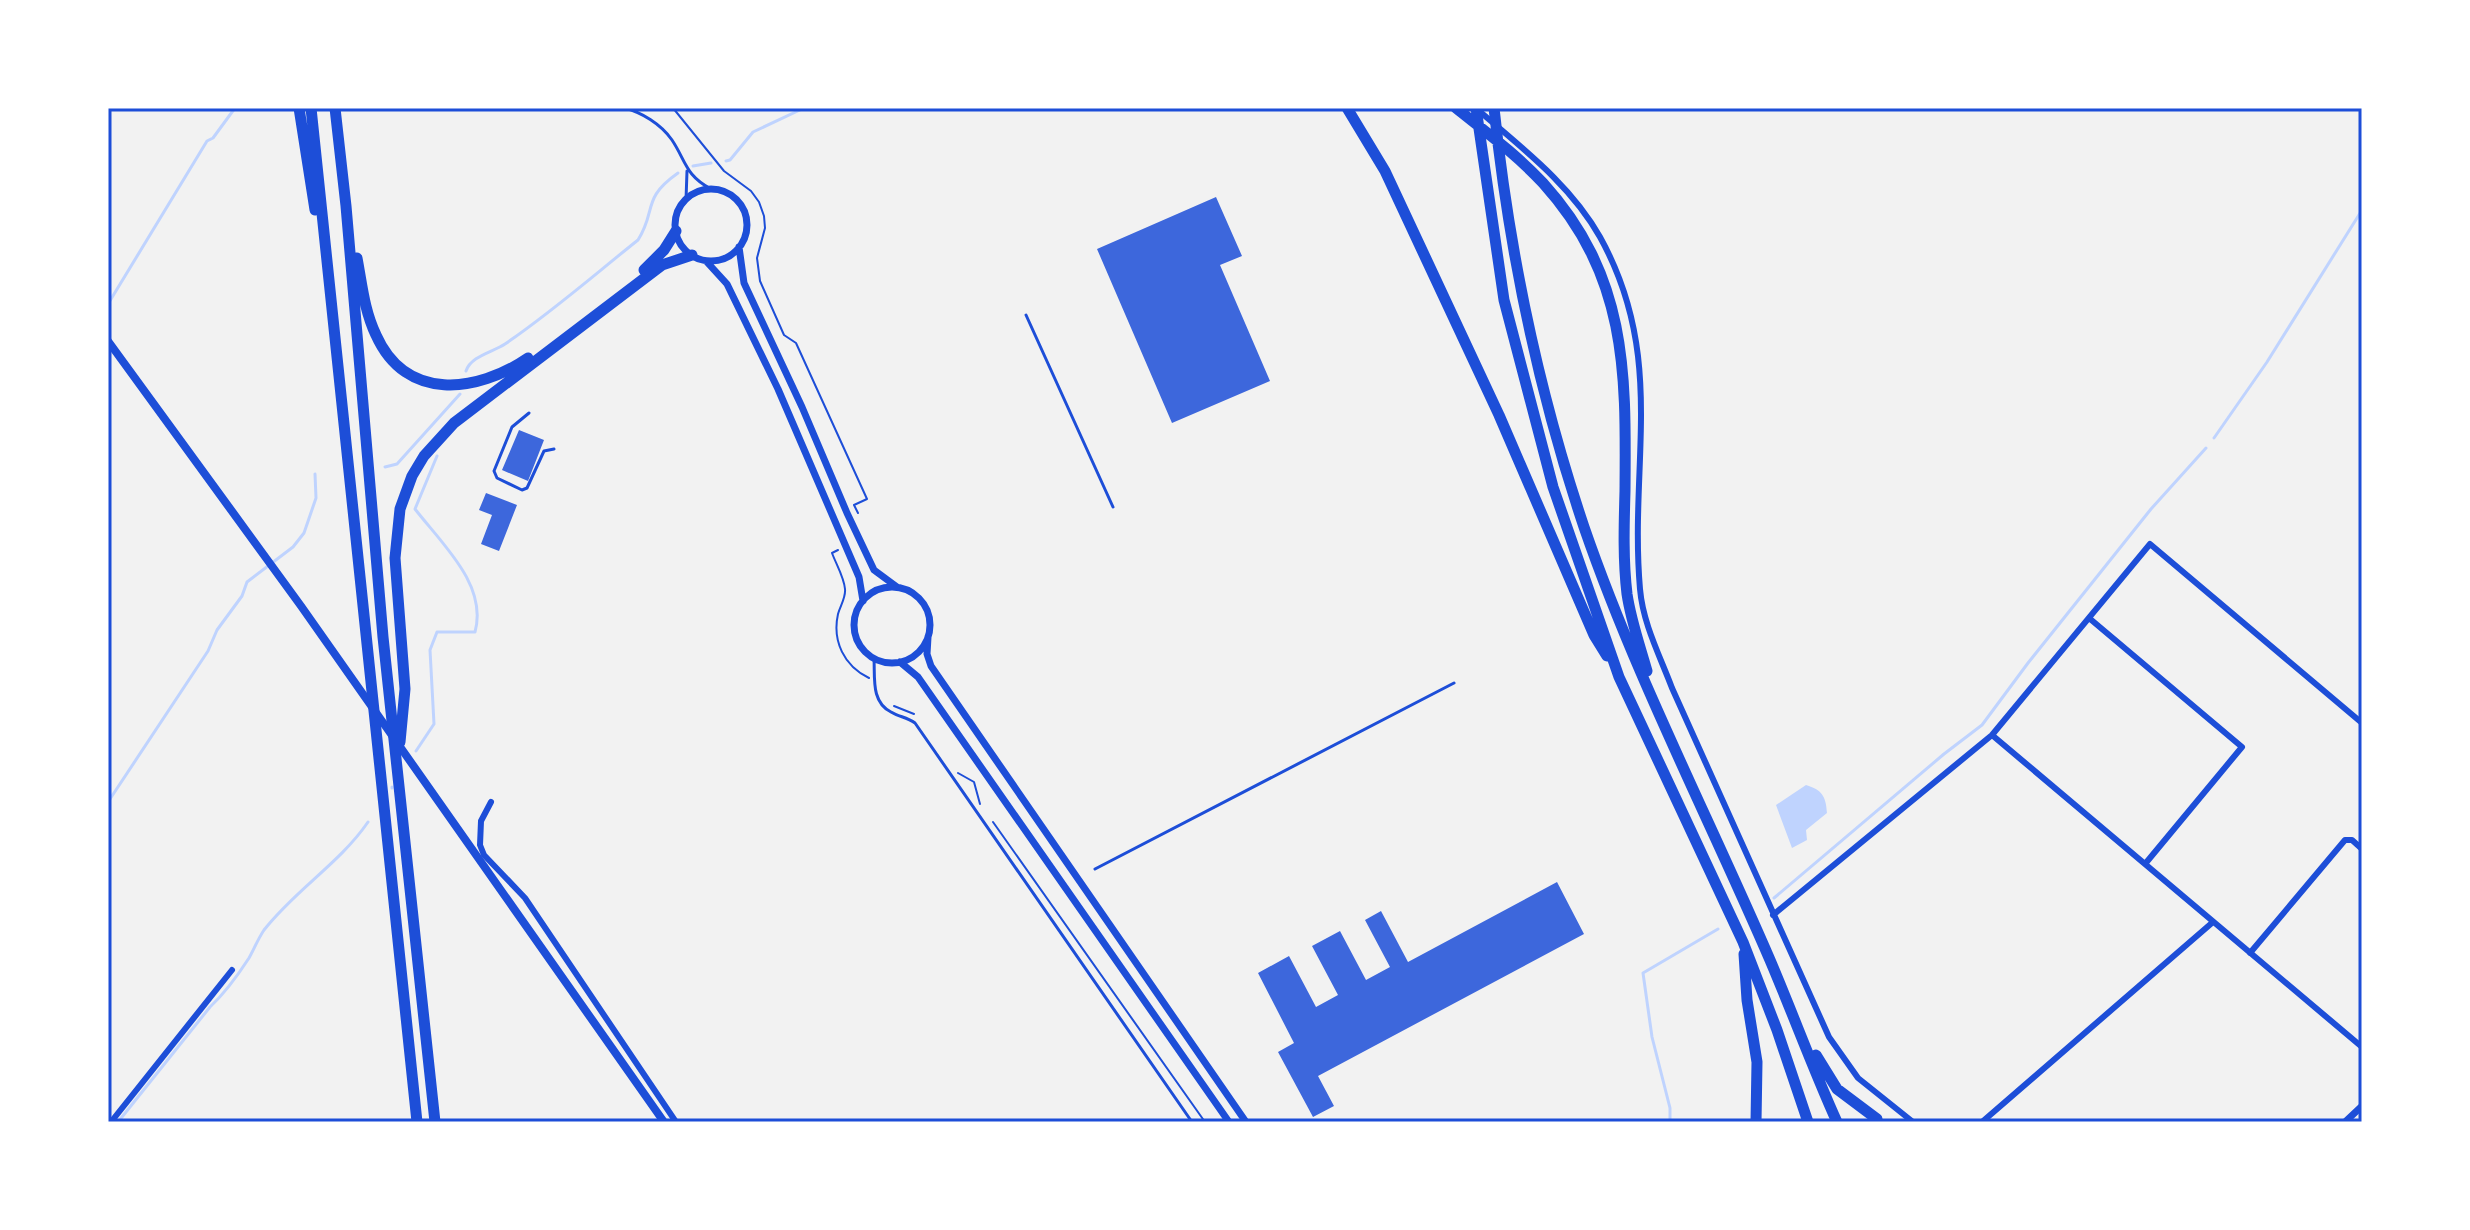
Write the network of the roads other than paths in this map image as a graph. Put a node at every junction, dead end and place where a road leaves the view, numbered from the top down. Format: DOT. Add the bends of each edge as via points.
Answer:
graph roads {
  1 [pos="299,108"];
  2 [pos="311,108"];
  3 [pos="335,108"];
  4 [pos="624,108"];
  5 [pos="1347,108"];
  6 [pos="1456,108"];
  7 [pos="1476,108"];
  8 [pos="1494,108"];
  9 [pos="687,171"];
  10 [pos="711,189"];
  11 [pos="686,200"];
  12 [pos="346,206"];
  13 [pos="676,231"];
  14 [pos="739,247"];
  15 [pos="692,255"];
  16 [pos="706,261"];
  17 [pos="331,301"];
  18 [pos="1026,315"];
  19 [pos="108,341"];
  20 [pos="529,413"];
  21 [pos="554,449"];
  22 [pos="1113,507"];
  23 [pos="897,587"];
  24 [pos="863,601"];
  25 [pos="2089,618"];
  26 [pos="928,637"];
  27 [pos="874,659"];
  28 [pos="900,662"];
  29 [pos="1619,677"];
  30 [pos="1454,683"];
  31 [pos="1663,721"];
  32 [pos="2362,723"];
  33 [pos="1992,735"];
  34 [pos="398,770"];
  35 [pos="491,802"];
  36 [pos="2362,849"];
  37 [pos="2145,864"];
  38 [pos="1095,869"];
  39 [pos="1773,915"];
  40 [pos="2213,922"];
  41 [pos="1743,942"];
  42 [pos="2250,953"];
  43 [pos="1770,961"];
  44 [pos="232,970"];
  45 [pos="2362,1047"];
  46 [pos="617,1055"];
  47 [pos="637,1063"];
  48 [pos="1796,1085"];
  49 [pos="2362,1106"];
  50 [pos="1877,1119"];
  51 [pos="111,1122"];
  52 [pos="417,1122"];
  53 [pos="435,1122"];
  54 [pos="664,1122"];
  55 [pos="676,1122"];
  56 [pos="1192,1122"];
  57 [pos="1229,1122"];
  58 [pos="1246,1122"];
  59 [pos="1756,1122"];
  60 [pos="1802,1122"];
  61 [pos="1808,1122"];
  62 [pos="1837,1122"];
  63 [pos="1913,1122"];
  64 [pos="1982,1122"];
  65 [pos="2345,1122"];
  1 -- 17 [label="highway"];
  2 -- 17 [label="highway"];
  3 -- 12 [label="highway"];
  4 -- 9 [label="lane" via="653,121 671,138"];
  5 -- 29 [label="highway" via="1385,171 1594,635"];
  6 -- 31 [label="highway" via="1550,192 1574,225 1614,309 1624,384 1628,595"];
  7 -- 29 [label="highway" via="1492,234 1520,368 1553,487"];
  7 -- 39 [label="street" via="1574,200 1599,235 1633,316 1642,377 1639,552 1645,614 1672,688"];
  8 -- 31 [label="highway" via="1523,306 1560,453 1605,582"];
  9 -- 10 [label="lane"];
  9 -- 11 [label="lane"];
  10 -- 11 [label="street"];
  10 -- 14 [label="street" via="727,193 743,207 747,228"];
  11 -- 13 [label="street"];
  12 -- 13 [label="highway" via="376,337 406,371 439,384 482,382 522,362 654,261"];
  12 -- 34 [label="highway"];
  13 -- 15 [label="street"];
  14 -- 16 [label="street" via="730,256"];
  14 -- 23 [label="street" via="744,283 853,525 874,570"];
  15 -- 16 [label="street"];
  15 -- 34 [label="highway" via="662,265 471,410 434,444 412,476 400,509 395,558 405,689"];
  16 -- 24 [label="street" via="727,284 772,375 859,577"];
  17 -- 52 [label="highway"];
  18 -- 22 [label="lane"];
  19 -- 46 [label="main road"];
  20 -- 21 [label="lane" via="512,427 494,471 497,478 527,488 544,451"];
  23 -- 24 [label="street" via="884,588"];
  23 -- 26 [label="street" via="909,591 926,610"];
  24 -- 27 [label="street" via="855,634"];
  25 -- 32 [label="street" via="2150,544"];
  25 -- 33 [label="street"];
  25 -- 37 [label="street" via="2242,747"];
  26 -- 28 [label="street" via="922,649"];
  26 -- 58 [label="street" via="931,666"];
  27 -- 28 [label="street"];
  27 -- 56 [label="lane" via="879,702 915,723"];
  28 -- 57 [label="street" via="918,677"];
  29 -- 41 [label="highway"];
  30 -- 38 [label="lane"];
  31 -- 43 [label="highway"];
  33 -- 37 [label="street"];
  33 -- 39 [label="street"];
  34 -- 53 [label="highway"];
  35 -- 47 [label="street" via="481,821 484,855 525,898"];
  36 -- 42 [label="street" via="2345,840"];
  37 -- 40 [label="street"];
  39 -- 63 [label="street" via="1844,1062"];
  40 -- 42 [label="street"];
  40 -- 64 [label="street"];
  41 -- 48 [label="highway"];
  41 -- 59 [label="highway" via="1757,1062"];
  42 -- 45 [label="street"];
  43 -- 50 [label="highway" via="1825,1073 1837,1089"];
  43 -- 62 [label="highway"];
  44 -- 51 [label="street"];
  46 -- 47 [label="street"];
  46 -- 54 [label="main road"];
  47 -- 55 [label="street"];
  48 -- 60 [label="highway"];
  48 -- 61 [label="highway"];
  49 -- 65 [label="street"];
}
